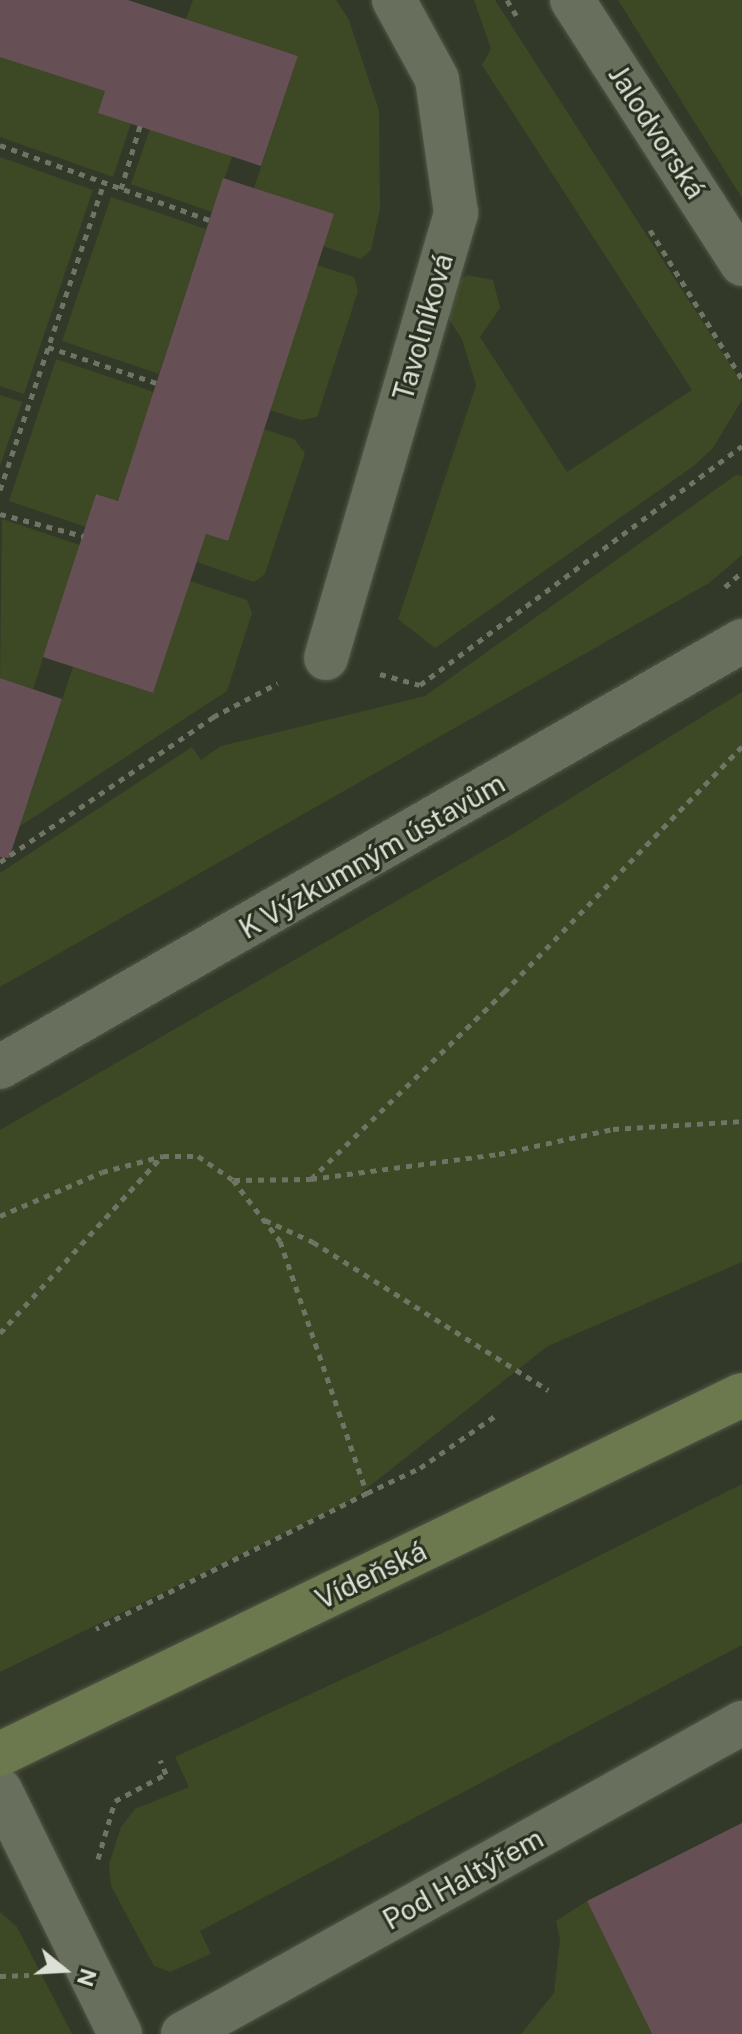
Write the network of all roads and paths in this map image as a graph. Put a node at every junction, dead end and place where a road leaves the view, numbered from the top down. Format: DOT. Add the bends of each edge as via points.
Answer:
graph roads {
  1 [pos="394,0"];
  2 [pos="572,0"];
  3 [pos="140,126"];
  4 [pos="0,145"];
  5 [pos="104,183"];
  6 [pos="121,189"];
  7 [pos="209,220"];
  8 [pos="742,264"];
  9 [pos="48,347"];
  10 [pos="156,383"];
  11 [pos="0,490"];
  12 [pos="0,514"];
  13 [pos="83,536"];
  14 [pos="742,572"];
  15 [pos="715,596"];
  16 [pos="742,641"];
  17 [pos="326,658"];
  18 [pos="742,746"];
  19 [pos="0,1067"];
  20 [pos="742,1121"];
  21 [pos="163,1156"];
  22 [pos="311,1179"];
  23 [pos="233,1180"];
  24 [pos="0,1216"];
  25 [pos="264,1219"];
  26 [pos="0,1333"];
  27 [pos="548,1390"];
  28 [pos="742,1395"];
  29 [pos="498,1414"];
  30 [pos="367,1493"];
  31 [pos="96,1629"];
  32 [pos="742,1723"];
  33 [pos="0,1754"];
  34 [pos="160,1760"];
  35 [pos="0,1790"];
  36 [pos="99,1873"];
  37 [pos="120,2034"];
  38 [pos="183,2034"];
  1 -- 17 [label="street, Tavolníková" via="437,79 456,213"];
  2 -- 8 [label="street, Jalodvorská"];
  3 -- 6 [label="path"];
  4 -- 5 [label="path"];
  5 -- 6 [label="path"];
  5 -- 9 [label="path"];
  6 -- 7 [label="path"];
  9 -- 10 [label="path"];
  9 -- 11 [label="path"];
  12 -- 13 [label="path"];
  14 -- 15 [label="path"];
  16 -- 19 [label="street, K Výzkumným ústavům"];
  18 -- 22 [label="path" via="504,992"];
  20 -- 22 [label="path" via="613,1129 499,1154"];
  21 -- 23 [label="path" via="198,1156"];
  21 -- 24 [label="path" via="102,1172"];
  21 -- 26 [label="path"];
  22 -- 23 [label="path"];
  23 -- 25 [label="path"];
  25 -- 27 [label="path" via="313,1242"];
  25 -- 30 [label="path" via="280,1241"];
  28 -- 33 [label="main road, Vídeňská"];
  29 -- 30 [label="path" via="420,1468"];
  30 -- 31 [label="path"];
  32 -- 38 [label="street, Pod Haltýřem"];
  34 -- 36 [label="path" via="166,1774 115,1801 97,1850"];
  35 -- 37 [label="street"];
}
